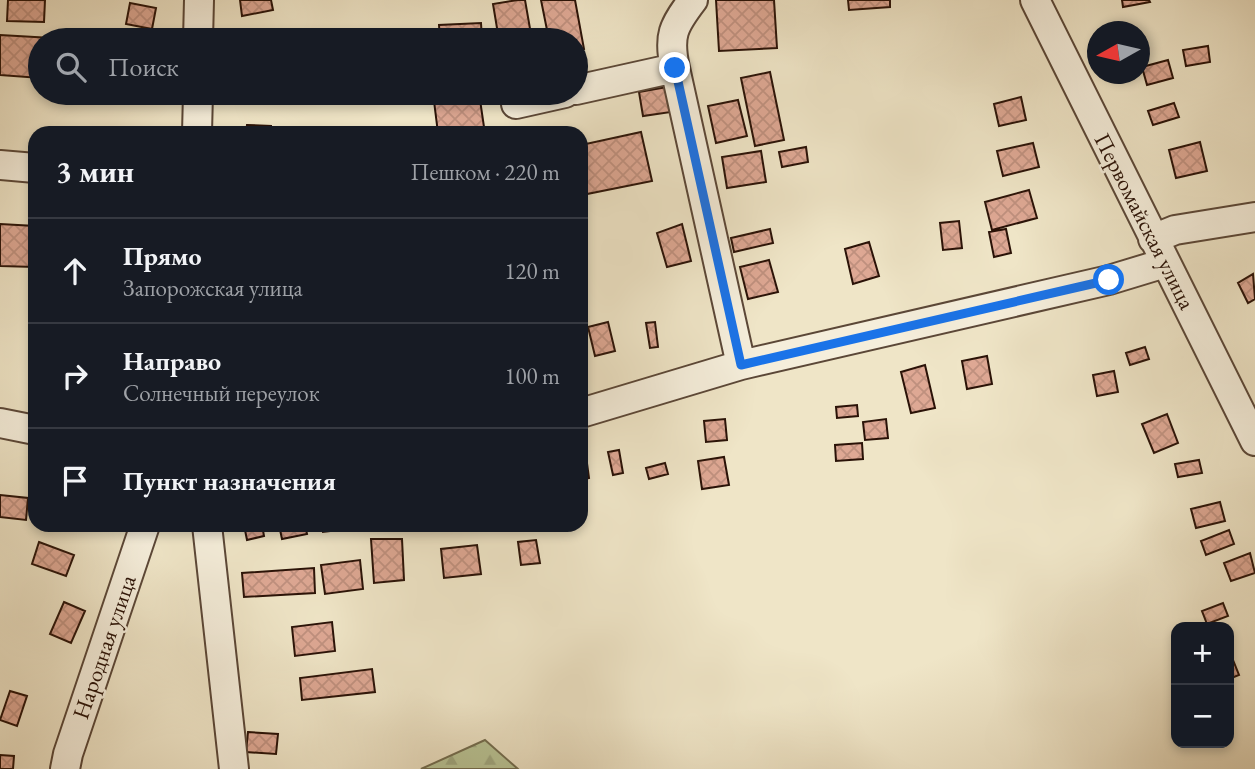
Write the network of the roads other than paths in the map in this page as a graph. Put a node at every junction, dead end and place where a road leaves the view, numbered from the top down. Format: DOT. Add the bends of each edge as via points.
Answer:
graph roads {
  1 [pos="199,0"];
  2 [pos="693,0"];
  3 [pos="1035,0"];
  4 [pos="198,28"];
  5 [pos="675,68"];
  6 [pos="588,87"];
  7 [pos="198,105"];
  8 [pos="197,126"];
  9 [pos="0,165"];
  10 [pos="28,167"];
  11 [pos="1255,217"];
  12 [pos="1159,251"];
  13 [pos="741,365"];
  14 [pos="588,411"];
  15 [pos="0,423"];
  16 [pos="28,429"];
  17 [pos="1255,442"];
  18 [pos="143,532"];
  19 [pos="208,532"];
  20 [pos="65,769"];
  21 [pos="234,769"];
  1 -- 4 [label="street"];
  2 -- 5 [label="street" via="677,21 670,46"];
  3 -- 12 [label="street, Первомайская улица"];
  5 -- 6 [label="street"];
  5 -- 13 [label="street"];
  7 -- 8 [label="street"];
  9 -- 10 [label="street"];
  11 -- 12 [label="street" via="1175,230"];
  12 -- 13 [label="street" via="1109,280"];
  12 -- 17 [label="street, Первомайская улица"];
  13 -- 14 [label="street"];
  15 -- 16 [label="street"];
  18 -- 20 [label="street, Народная улица"];
  19 -- 21 [label="street"];
}
